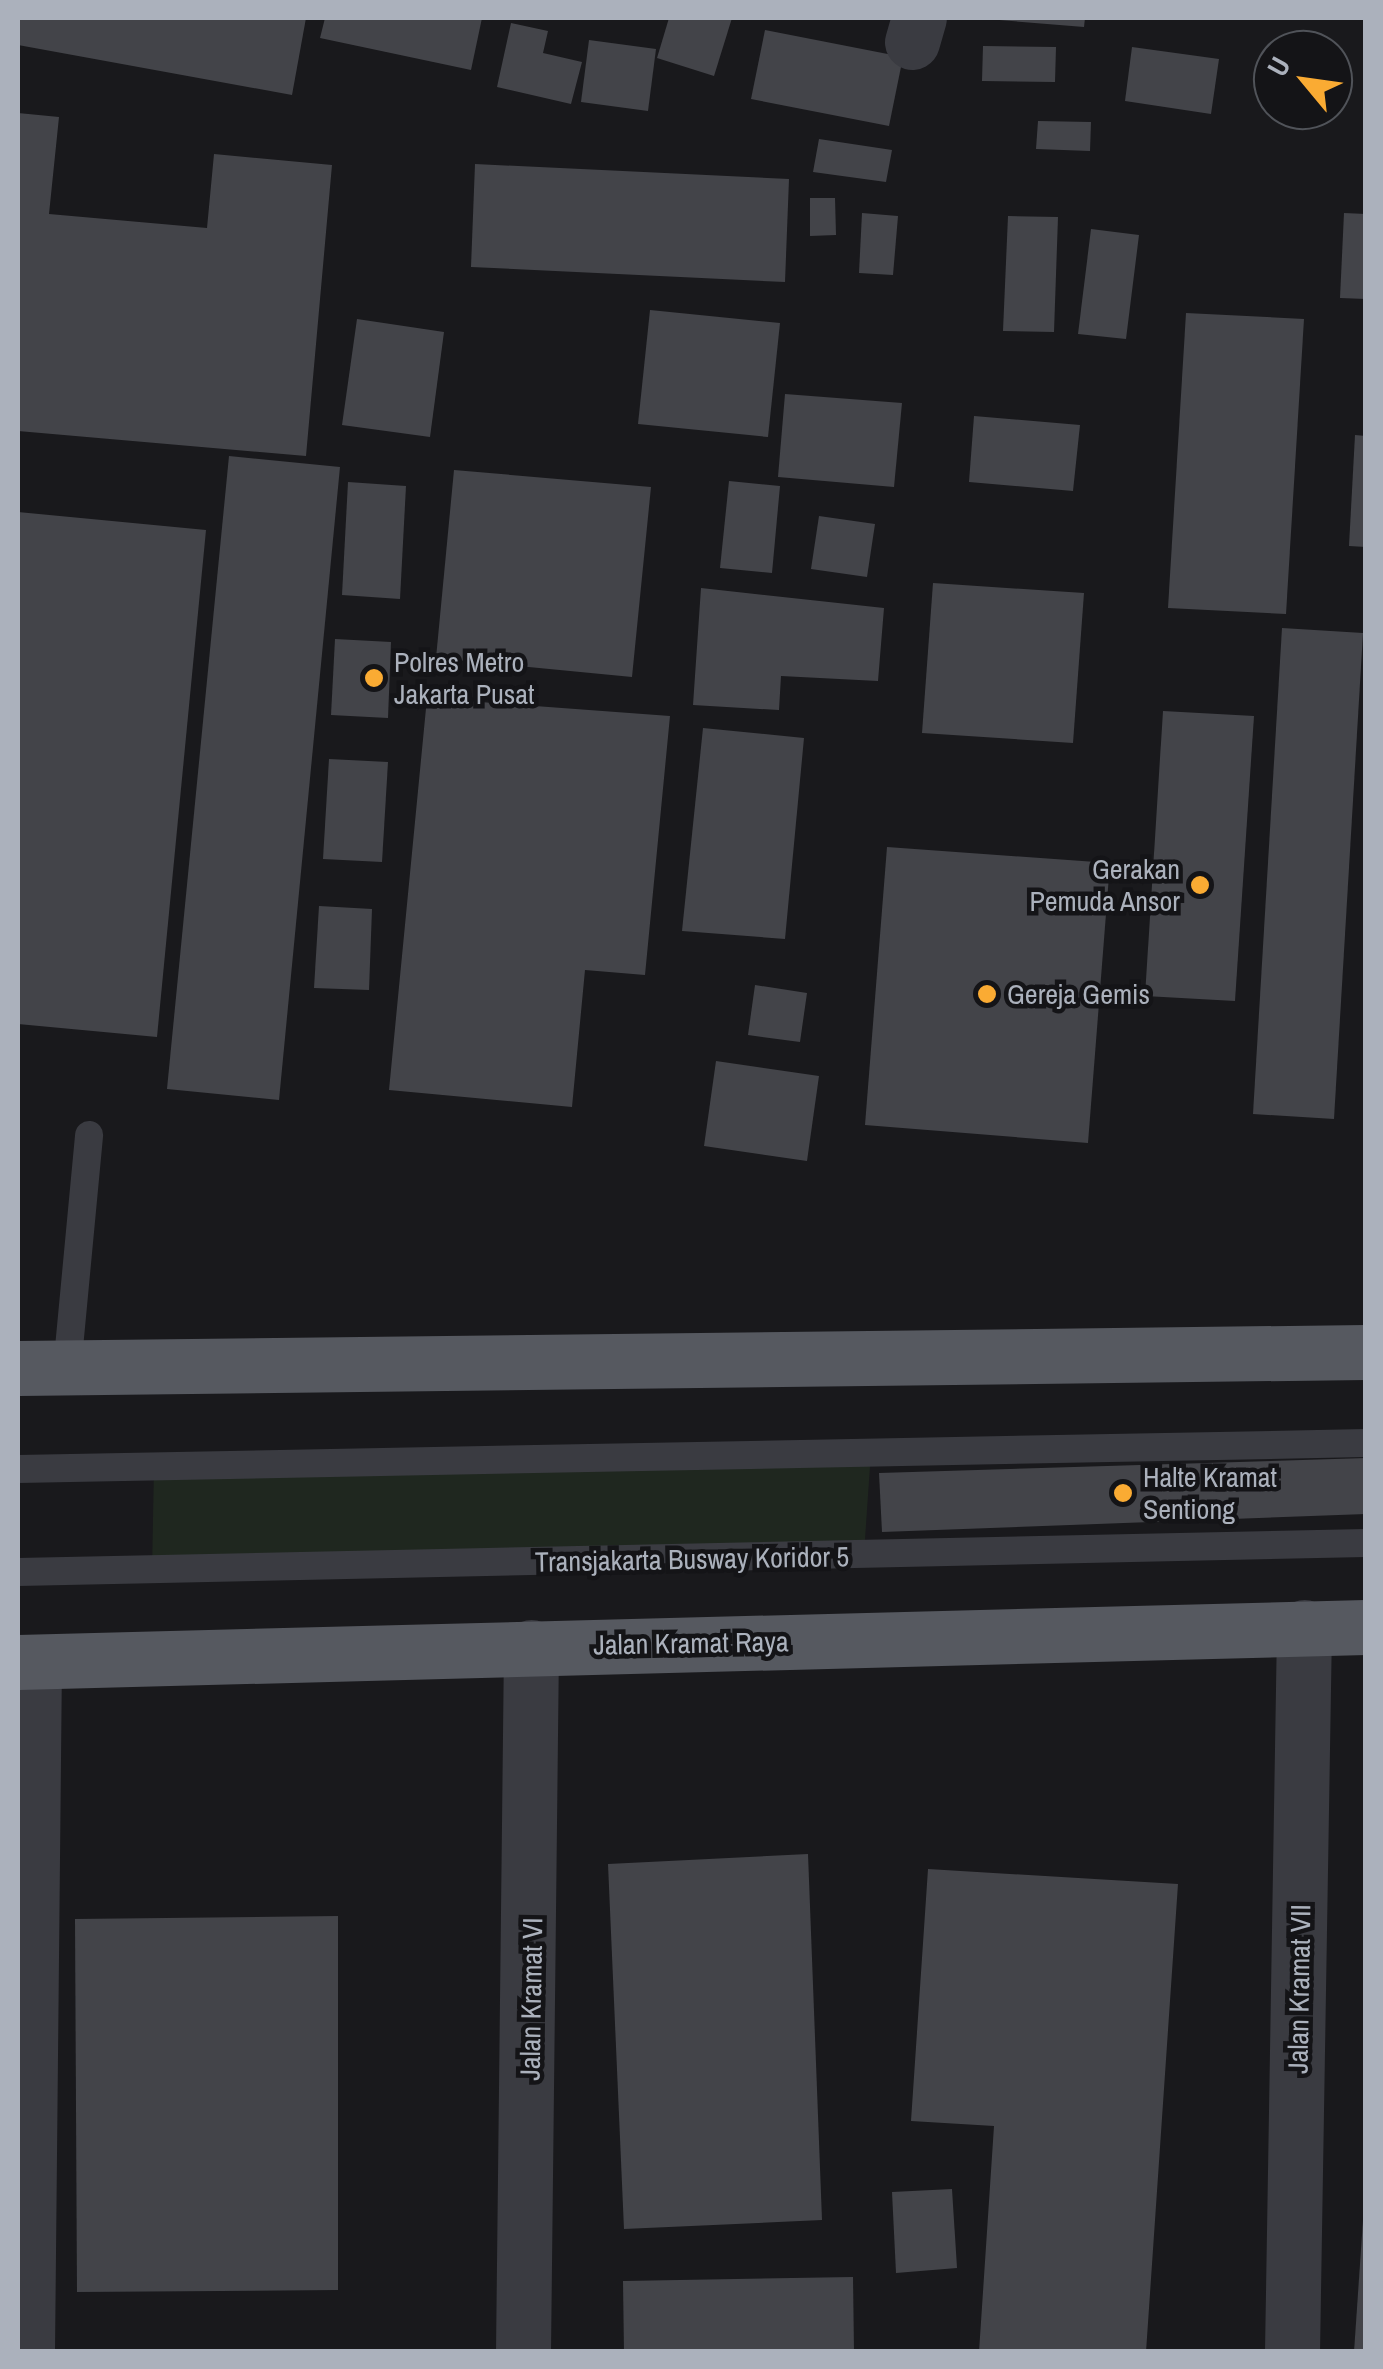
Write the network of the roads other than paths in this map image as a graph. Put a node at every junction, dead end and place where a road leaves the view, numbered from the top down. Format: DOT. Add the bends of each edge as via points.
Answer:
graph roads {
  1 [pos="88,1135"];
  2 [pos="1366,1352"];
  3 [pos="42,1369"];
  4 [pos="1366,1442"];
  5 [pos="18,1469"];
  6 [pos="1366,1543"];
  7 [pos="18,1572"];
  8 [pos="1366,1626"];
  9 [pos="1304,1627"];
  10 [pos="531,1647"];
  11 [pos="26,1662"];
  12 [pos="28,2352"];
  13 [pos="523,2352"];
  14 [pos="1292,2352"];
  1 -- 3 [label="lane"];
  2 -- 3 [label="main road"];
  4 -- 5 [label="lane"];
  6 -- 7 [label="lane, Transjakarta Busway Koridor 5"];
  8 -- 9 [label="main road, Jalan Kramat Raya"];
  9 -- 10 [label="main road, Jalan Kramat Raya"];
  9 -- 14 [label="street, Jalan Kramat VII"];
  10 -- 11 [label="main road, Jalan Kramat Raya"];
  10 -- 13 [label="street, Jalan Kramat VI"];
  11 -- 12 [label="street"];
}
